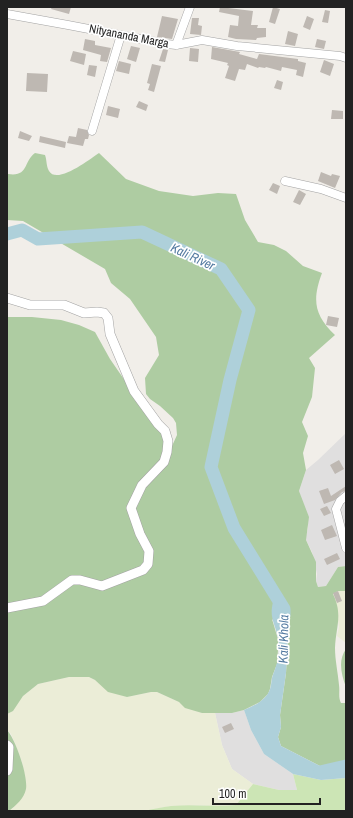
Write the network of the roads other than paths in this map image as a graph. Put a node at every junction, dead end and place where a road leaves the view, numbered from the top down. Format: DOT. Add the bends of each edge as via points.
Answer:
graph roads {
  1 [pos="190,7"];
  2 [pos="7,14"];
  3 [pos="121,35"];
  4 [pos="176,45"];
  5 [pos="346,58"];
  6 [pos="92,131"];
  7 [pos="285,180"];
  8 [pos="346,198"];
  9 [pos="7,298"];
  10 [pos="346,496"];
  11 [pos="346,548"];
  12 [pos="7,608"];
  13 [pos="7,745"];
  14 [pos="7,771"];
  1 -- 4 [label="street"];
  2 -- 3 [label="street, Nityananda Marga"];
  3 -- 4 [label="street, Nityananda Marga"];
  3 -- 6 [label="street"];
  4 -- 5 [label="street, Nityananda Marga" via="202,40"];
  7 -- 8 [label="street"];
  9 -- 12 [label="street" via="30,305 64,305 84,313 104,313 134,391 165,431 168,441 164,462 142,485 131,508 149,551 148,564 143,570 102,586 72,580 43,601"];
  10 -- 11 [label="street" via="336,509"];
  13 -- 14 [label="street"];
}
